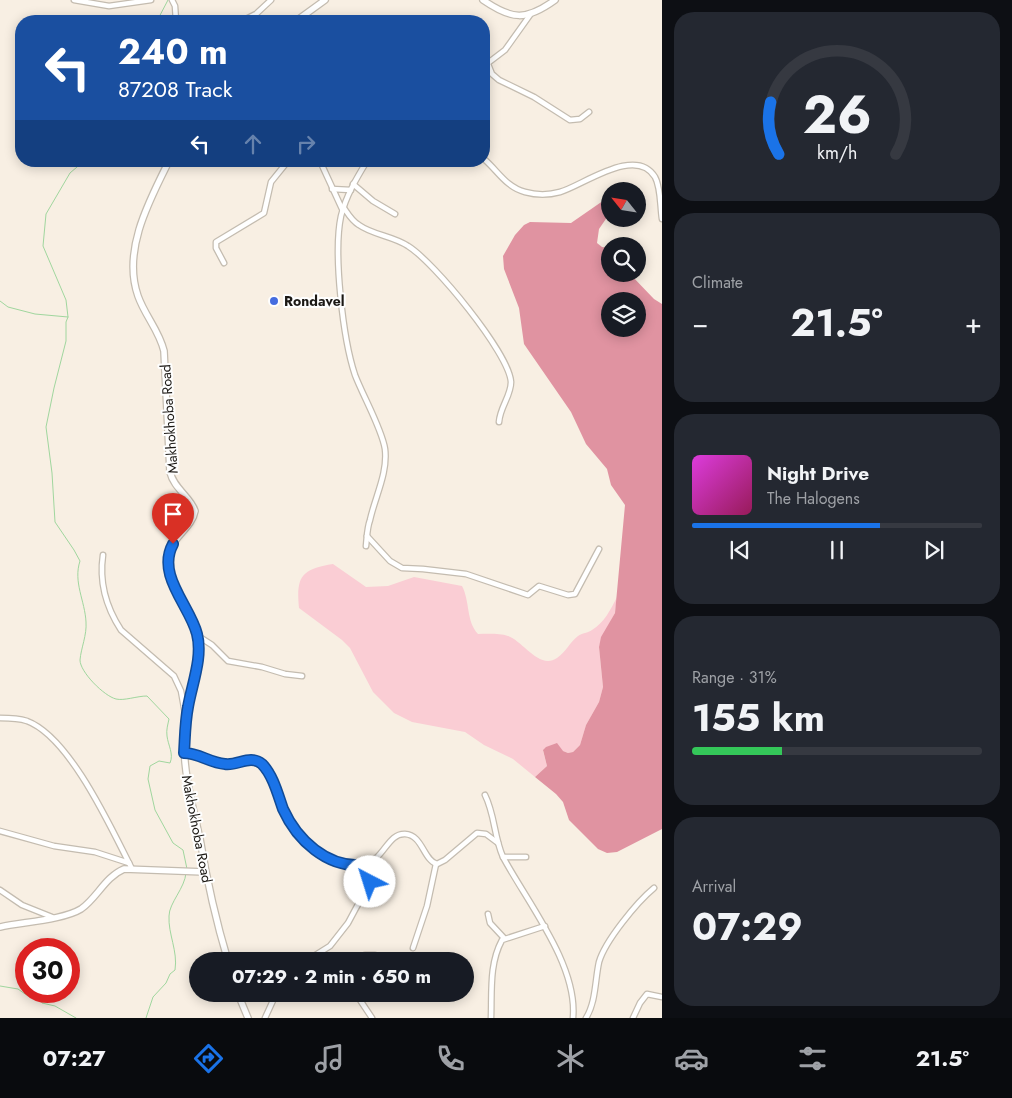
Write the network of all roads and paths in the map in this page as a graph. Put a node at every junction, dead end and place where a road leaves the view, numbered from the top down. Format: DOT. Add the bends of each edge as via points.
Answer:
graph roads {
  1 [pos="74,0"];
  2 [pos="151,0"];
  3 [pos="172,0"];
  4 [pos="272,0"];
  5 [pos="325,0"];
  6 [pos="483,0"];
  7 [pos="554,0"];
  8 [pos="176,15"];
  9 [pos="254,15"];
  10 [pos="304,15"];
  11 [pos="530,15"];
  12 [pos="490,62"];
  13 [pos="490,71"];
  14 [pos="589,112"];
  15 [pos="490,166"];
  16 [pos="165,167"];
  17 [pos="283,167"];
  18 [pos="323,167"];
  19 [pos="363,167"];
  20 [pos="353,184"];
  21 [pos="332,189"];
  22 [pos="350,190"];
  23 [pos="343,210"];
  24 [pos="395,214"];
  25 [pos="662,218"];
  26 [pos="224,263"];
  27 [pos="499,422"];
  28 [pos="367,536"];
  29 [pos="366,546"];
  30 [pos="599,549"];
  31 [pos="103,555"];
  32 [pos="198,636"];
  33 [pos="302,676"];
  34 [pos="0,718"];
  35 [pos="186,719"];
  36 [pos="184,753"];
  37 [pos="485,795"];
  38 [pos="0,831"];
  39 [pos="498,843"];
  40 [pos="503,857"];
  41 [pos="526,857"];
  42 [pos="436,864"];
  43 [pos="363,865"];
  44 [pos="131,866"];
  45 [pos="205,872"];
  46 [pos="654,888"];
  47 [pos="0,890"];
  48 [pos="488,914"];
  49 [pos="52,918"];
  50 [pos="545,926"];
  51 [pos="0,927"];
  52 [pos="504,938"];
  53 [pos="413,948"];
  54 [pos="226,952"];
  55 [pos="320,952"];
  56 [pos="662,997"];
  57 [pos="241,1002"];
  58 [pos="272,1002"];
  59 [pos="361,1002"];
  60 [pos="248,1018"];
  61 [pos="265,1018"];
  62 [pos="372,1018"];
  63 [pos="491,1018"];
  64 [pos="574,1018"];
  65 [pos="586,1018"];
  66 [pos="632,1018"];
  1 -- 2 [label="street" via="109,6"];
  3 -- 8 [label="street"];
  4 -- 9 [label="street"];
  5 -- 10 [label="street"];
  6 -- 11 [label="street" via="505,13"];
  7 -- 11 [label="street"];
  11 -- 12 [label="street" via="505,50"];
  13 -- 14 [label="street" via="570,120 580,119"];
  15 -- 25 [label="street" via="512,187 537,194 560,192 608,170 628,165 643,167 655,178"];
  16 -- 32 [label="street, Makhokhoba Road" via="142,221 134,257 134,276 137,295 159,334 164,351 170,472 176,486 195,511 173,544 168,558 173,582"];
  17 -- 26 [label="street" via="271,182 264,213 216,242"];
  18 -- 21 [label="street"];
  19 -- 20 [label="street"];
  20 -- 22 [label="street"];
  20 -- 24 [label="street"];
  21 -- 22 [label="street"];
  21 -- 23 [label="street"];
  22 -- 23 [label="street"];
  23 -- 27 [label="street" via="359,226 410,247 467,306 510,377 510,388 501,407"];
  23 -- 28 [label="street" via="339,268 346,334 352,366 385,452 383,475"];
  28 -- 29 [label="street"];
  28 -- 30 [label="street" via="390,561 402,568 466,574 528,595 539,586 575,594"];
  31 -- 35 [label="street" via="103,588 115,621 174,676 183,697"];
  32 -- 33 [label="street" via="212,644 228,661"];
  32 -- 35 [label="street, Makhokhoba Road" via="197,662"];
  34 -- 44 [label="street" via="32,724 46,733 64,753 92,793"];
  35 -- 36 [label="street, Makhokhoba Road"];
  36 -- 43 [label="street" via="226,765 247,760 258,762 269,774 293,826 310,846 333,860"];
  36 -- 45 [label="street, Makhokhoba Road"];
  37 -- 39 [label="street"];
  38 -- 44 [label="street" via="54,846 95,852"];
  39 -- 40 [label="street"];
  39 -- 42 [label="street" via="486,834 477,833 446,860"];
  40 -- 41 [label="street"];
  40 -- 50 [label="street"];
  42 -- 43 [label="street" via="421,844 408,834 397,836 375,860"];
  42 -- 53 [label="street"];
  43 -- 55 [label="street" via="370,882 348,923 330,946"];
  44 -- 45 [label="street"];
  44 -- 49 [label="street" via="113,874 81,909"];
  45 -- 54 [label="street, Makhokhoba Road"];
  46 -- 65 [label="street" via="638,902 601,955 592,1004"];
  47 -- 49 [label="street"];
  48 -- 52 [label="street" via="490,922"];
  49 -- 51 [label="street"];
  50 -- 52 [label="street"];
  50 -- 64 [label="street" via="570,985"];
  52 -- 63 [label="street" via="494,963"];
  56 -- 66 [label="street" via="647,994"];
  57 -- 60 [label="street"];
  58 -- 61 [label="street"];
  59 -- 62 [label="street"];
}
